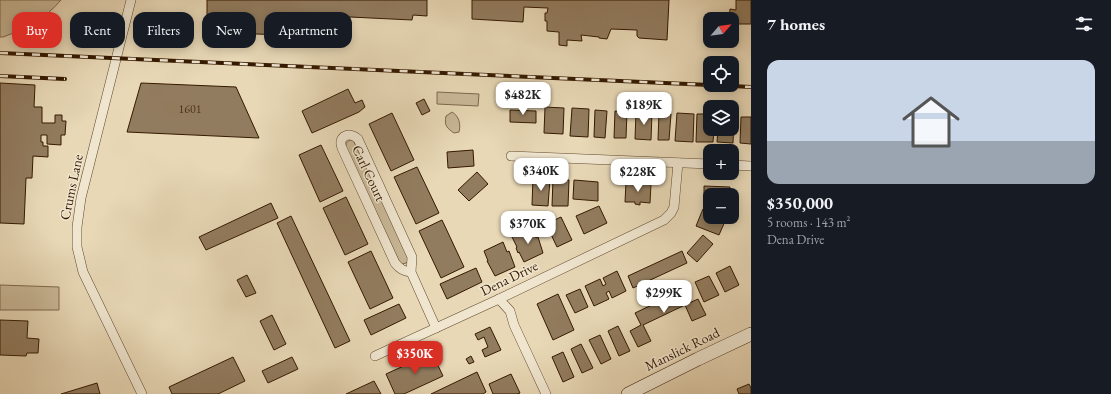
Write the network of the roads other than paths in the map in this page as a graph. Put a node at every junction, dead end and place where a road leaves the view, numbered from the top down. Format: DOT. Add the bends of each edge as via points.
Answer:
graph roads {
  1 [pos="131,0"];
  2 [pos="511,156"];
  3 [pos="678,163"];
  4 [pos="703,164"];
  5 [pos="739,165"];
  6 [pos="751,166"];
  7 [pos="411,272"];
  8 [pos="499,299"];
  9 [pos="436,328"];
  10 [pos="751,334"];
  11 [pos="375,356"];
  12 [pos="142,394"];
  13 [pos="546,394"];
  14 [pos="628,394"];
  1 -- 12 [label="street, Crums Lane" via="81,198 77,246 83,272"];
  2 -- 3 [label="street"];
  3 -- 4 [label="street"];
  3 -- 8 [label="street, Dena Drive" via="674,207 664,220"];
  5 -- 6 [label="street"];
  7 -- 7 [label="street, Carl Court" via="412,257 358,139 349,134 340,144 395,263 400,269"];
  7 -- 9 [label="street, Carl Court"];
  8 -- 9 [label="street, Dena Drive"];
  8 -- 13 [label="street" via="510,311"];
  9 -- 11 [label="street, Dena Drive"];
  10 -- 14 [label="main road, Manslick Road"];
}
